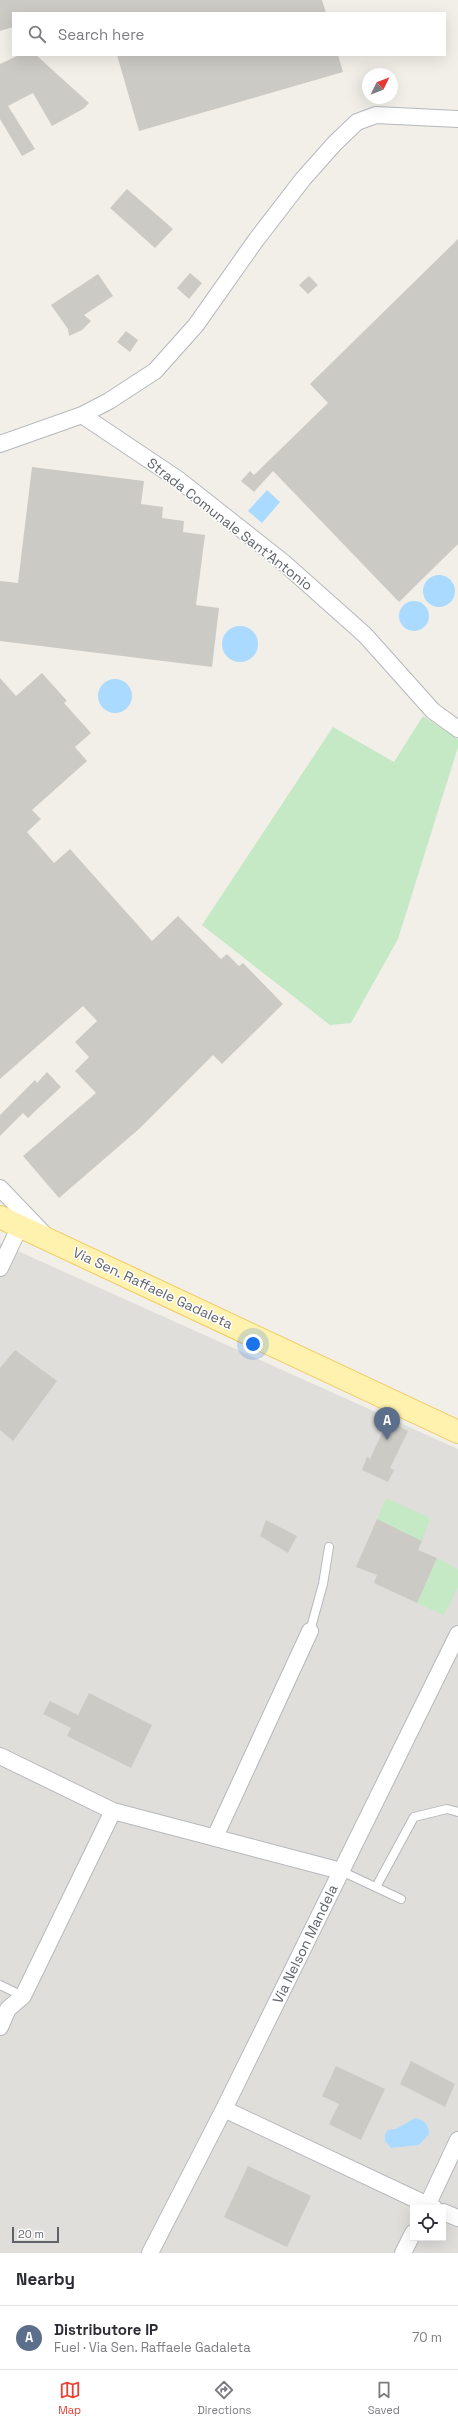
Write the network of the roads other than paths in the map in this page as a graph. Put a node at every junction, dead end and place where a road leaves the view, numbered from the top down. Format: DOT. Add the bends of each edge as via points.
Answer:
graph roads {
  1 [pos="458,119"];
  2 [pos="82,416"];
  3 [pos="0,444"];
  4 [pos="458,728"];
  5 [pos="0,1188"];
  6 [pos="0,1217"];
  7 [pos="20,1226"];
  8 [pos="49,1239"];
  9 [pos="0,1268"];
  10 [pos="458,1432"];
  11 [pos="329,1547"];
  12 [pos="310,1632"];
  13 [pos="458,1634"];
  14 [pos="0,1756"];
  15 [pos="113,1811"];
  16 [pos="458,1812"];
  17 [pos="215,1837"];
  18 [pos="341,1871"];
  19 [pos="376,1887"];
  20 [pos="401,1899"];
  21 [pos="0,1985"];
  22 [pos="23,1996"];
  23 [pos="0,2027"];
  24 [pos="224,2110"];
  25 [pos="458,2140"];
  26 [pos="425,2205"];
  27 [pos="430,2205"];
  28 [pos="446,2213"];
  29 [pos="458,2218"];
  30 [pos="410,2239"];
  31 [pos="150,2253"];
  32 [pos="403,2253"];
  1 -- 2 [label="street" via="376,115 357,122 303,179 256,240 196,326 155,371"];
  2 -- 3 [label="street"];
  2 -- 4 [label="street, Strada Comunale Sant'Antonio" via="179,480 283,562 366,635 433,711"];
  5 -- 8 [label="street"];
  6 -- 7 [label="main road, Via Sen. Raffaele Gadaleta"];
  7 -- 8 [label="main road, Via Sen. Raffaele Gadaleta"];
  7 -- 9 [label="street"];
  8 -- 10 [label="main road, Via Sen. Raffaele Gadaleta"];
  11 -- 12 [label="lane" via="323,1584"];
  12 -- 17 [label="street"];
  13 -- 18 [label="street, Via Nelson Mandela"];
  14 -- 15 [label="street"];
  15 -- 17 [label="street"];
  15 -- 22 [label="street"];
  16 -- 19 [label="lane" via="447,1809 414,1817"];
  17 -- 18 [label="street"];
  18 -- 19 [label="lane"];
  18 -- 24 [label="street, Via Nelson Mandela"];
  19 -- 20 [label="lane"];
  21 -- 22 [label="lane"];
  22 -- 23 [label="street" via="8,2009"];
  24 -- 26 [label="street"];
  24 -- 31 [label="street, Via Nelson Mandela"];
  25 -- 27 [label="street"];
  28 -- 29 [label="street"];
  30 -- 32 [label="street"];
}
